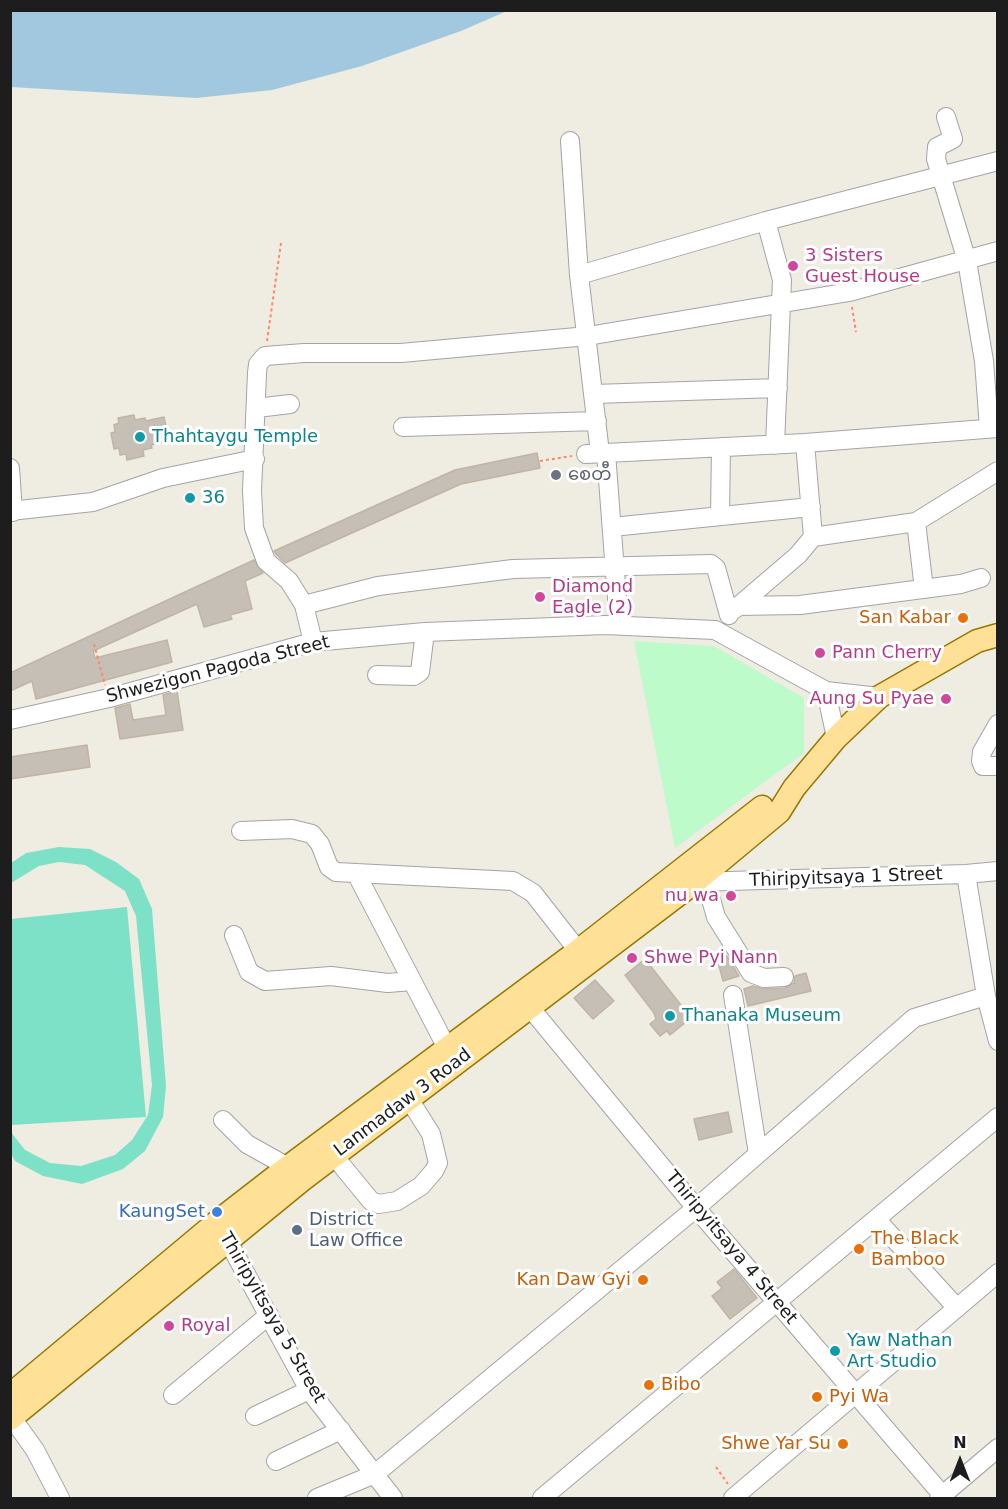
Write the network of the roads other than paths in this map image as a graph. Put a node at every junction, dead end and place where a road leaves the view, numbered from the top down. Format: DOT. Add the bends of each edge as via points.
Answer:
graph roads {
  1 [pos="946,117"];
  2 [pos="570,141"];
  3 [pos="998,161"];
  4 [pos="942,177"];
  5 [pos="766,221"];
  6 [pos="998,251"];
  7 [pos="967,261"];
  8 [pos="579,275"];
  9 [pos="783,303"];
  10 [pos="588,336"];
  11 [pos="991,359"];
  12 [pos="778,388"];
  13 [pos="594,394"];
  14 [pos="290,404"];
  15 [pos="257,408"];
  16 [pos="597,421"];
  17 [pos="403,427"];
  18 [pos="993,428"];
  19 [pos="805,443"];
  20 [pos="775,445"];
  21 [pos="721,447"];
  22 [pos="597,453"];
  23 [pos="255,459"];
  24 [pos="10,468"];
  25 [pos="998,471"];
  26 [pos="811,507"];
  27 [pos="12,512"];
  28 [pos="720,516"];
  29 [pos="916,522"];
  30 [pos="612,527"];
  31 [pos="813,537"];
  32 [pos="615,566"];
  33 [pos="981,578"];
  34 [pos="924,589"];
  35 [pos="304,605"];
  36 [pos="733,611"];
  37 [pos="619,625"];
  38 [pos="715,630"];
  39 [pos="425,632"];
  40 [pos="998,635"];
  41 [pos="313,642"];
  42 [pos="377,675"];
  43 [pos="826,691"];
  44 [pos="879,697"];
  45 [pos="10,720"];
  46 [pos="998,724"];
  47 [pos="836,738"];
  48 [pos="998,766"];
  49 [pos="794,788"];
  50 [pos="241,831"];
  51 [pos="998,871"];
  52 [pos="966,874"];
  53 [pos="357,875"];
  54 [pos="701,882"];
  55 [pos="234,935"];
  56 [pos="583,958"];
  57 [pos="784,977"];
  58 [pos="412,981"];
  59 [pos="733,995"];
  60 [pos="986,996"];
  61 [pos="525,1001"];
  62 [pos="998,1041"];
  63 [pos="447,1048"];
  64 [pos="409,1099"];
  65 [pos="998,1117"];
  66 [pos="223,1120"];
  67 [pos="758,1154"];
  68 [pos="334,1156"];
  69 [pos="295,1173"];
  70 [pos="696,1208"];
  71 [pos="876,1219"];
  72 [pos="223,1232"];
  73 [pos="998,1273"];
  74 [pos="776,1303"];
  75 [pos="957,1308"];
  76 [pos="269,1315"];
  77 [pos="309,1390"];
  78 [pos="855,1394"];
  79 [pos="10,1395"];
  80 [pos="173,1395"];
  81 [pos="255,1416"];
  82 [pos="11,1419"];
  83 [pos="341,1430"];
  84 [pos="998,1448"];
  85 [pos="276,1461"];
  86 [pos="375,1474"];
  87 [pos="734,1497"];
  88 [pos="60,1498"];
  89 [pos="317,1498"];
  90 [pos="393,1498"];
  91 [pos="542,1498"];
  92 [pos="942,1498"];
  1 -- 4 [label="street" via="953,139 935,151"];
  2 -- 8 [label="street"];
  3 -- 4 [label="street"];
  4 -- 5 [label="street"];
  4 -- 7 [label="street"];
  5 -- 8 [label="street"];
  5 -- 9 [label="street" via="782,280"];
  6 -- 7 [label="street"];
  7 -- 9 [label="street" via="849,292"];
  7 -- 11 [label="street"];
  8 -- 10 [label="street"];
  9 -- 10 [label="street"];
  9 -- 12 [label="street"];
  10 -- 13 [label="street"];
  10 -- 15 [label="street" via="401,353 265,356 258,364"];
  11 -- 18 [label="street"];
  12 -- 13 [label="street"];
  12 -- 20 [label="street"];
  13 -- 16 [label="street"];
  14 -- 15 [label="street"];
  15 -- 23 [label="street"];
  16 -- 17 [label="street"];
  16 -- 22 [label="street"];
  18 -- 19 [label="street"];
  19 -- 20 [label="street"];
  19 -- 26 [label="street"];
  20 -- 21 [label="street"];
  21 -- 22 [label="street"];
  21 -- 28 [label="street"];
  22 -- 30 [label="street"];
  23 -- 27 [label="street" via="163,478 93,502"];
  23 -- 35 [label="street" via="254,528 266,561 289,581"];
  24 -- 27 [label="street"];
  25 -- 29 [label="street"];
  26 -- 28 [label="street"];
  26 -- 31 [label="street"];
  28 -- 30 [label="street"];
  29 -- 31 [label="street"];
  29 -- 34 [label="street"];
  30 -- 32 [label="street"];
  31 -- 36 [label="street" via="798,555"];
  32 -- 35 [label="street" via="513,569 389,585"];
  32 -- 36 [label="street" via="711,564"];
  32 -- 37 [label="street"];
  33 -- 34 [label="street"];
  34 -- 36 [label="street"];
  35 -- 41 [label="street"];
  36 -- 38 [label="street"];
  37 -- 38 [label="street, Shwezigon Pagoda Street"];
  37 -- 39 [label="street, Shwezigon Pagoda Street"];
  38 -- 43 [label="street, Shwezigon Pagoda Street"];
  39 -- 41 [label="street, Shwezigon Pagoda Street"];
  39 -- 42 [label="street" via="420,672 414,676"];
  40 -- 44 [label="main road, Lanmadaw 3 Road" via="977,641"];
  41 -- 45 [label="street, Shwezigon Pagoda Street" via="109,698"];
  43 -- 44 [label="street, Shwezigon Pagoda Street"];
  43 -- 47 [label="street"];
  44 -- 47 [label="main road, Lanmadaw 3 Road"];
  46 -- 48 [label="street" via="981,761 983,766"];
  47 -- 49 [label="main road, Lanmadaw 3 Road"];
  49 -- 54 [label="main road, Lanmadaw 3 Road" via="778,812"];
  49 -- 56 [label="main road, Lanmadaw 3 Road" via="765,804"];
  50 -- 53 [label="street" via="303,830 320,844 329,867"];
  51 -- 52 [label="street, Thiripyitsaya 1 Street"];
  52 -- 54 [label="street, Thiripyitsaya 1 Street"];
  52 -- 60 [label="street"];
  53 -- 56 [label="street" via="513,881 533,893"];
  53 -- 58 [label="street"];
  54 -- 56 [label="main road, Lanmadaw 3 Road"];
  54 -- 57 [label="street" via="716,917 751,973 764,978"];
  55 -- 58 [label="street" via="249,972 265,981 331,976 388,983"];
  56 -- 61 [label="main road, Lanmadaw 3 Road"];
  58 -- 63 [label="street"];
  59 -- 67 [label="street"];
  60 -- 62 [label="street"];
  60 -- 67 [label="street" via="914,1018"];
  61 -- 63 [label="main road, Lanmadaw 3 Road"];
  61 -- 64 [label="main road, Lanmadaw 3 Road"];
  61 -- 70 [label="street, Thiripyitsaya 4 Street"];
  63 -- 69 [label="main road, Lanmadaw 3 Road"];
  64 -- 68 [label="main road, Lanmadaw 3 Road"];
  64 -- 68 [label="street" via="431,1134 438,1163 421,1186 397,1202 379,1204 371,1201"];
  65 -- 71 [label="street"];
  66 -- 69 [label="street" via="248,1144"];
  67 -- 70 [label="street"];
  68 -- 69 [label="main road, Lanmadaw 3 Road"];
  69 -- 72 [label="main road, Lanmadaw 3 Road"];
  70 -- 74 [label="street, Thiripyitsaya 4 Street"];
  70 -- 86 [label="street"];
  71 -- 74 [label="street"];
  71 -- 75 [label="street"];
  72 -- 76 [label="street, Thiripyitsaya 5 Street"];
  72 -- 79 [label="main road, Lanmadaw 3 Road"];
  72 -- 82 [label="main road, Lanmadaw 3 Road"];
  73 -- 75 [label="street"];
  74 -- 78 [label="street, Thiripyitsaya 4 Street"];
  74 -- 91 [label="street"];
  75 -- 78 [label="street"];
  76 -- 77 [label="street, Thiripyitsaya 5 Street"];
  76 -- 80 [label="street"];
  77 -- 81 [label="street"];
  77 -- 83 [label="street, Thiripyitsaya 5 Street"];
  78 -- 87 [label="street"];
  78 -- 92 [label="street, Thiripyitsaya 4 Street"];
  82 -- 88 [label="street" via="35,1450"];
  83 -- 85 [label="street"];
  83 -- 86 [label="street, Thiripyitsaya 5 Street"];
  84 -- 92 [label="street"];
  86 -- 89 [label="street"];
  86 -- 90 [label="street, Thiripyitsaya 5 Street"];
}
